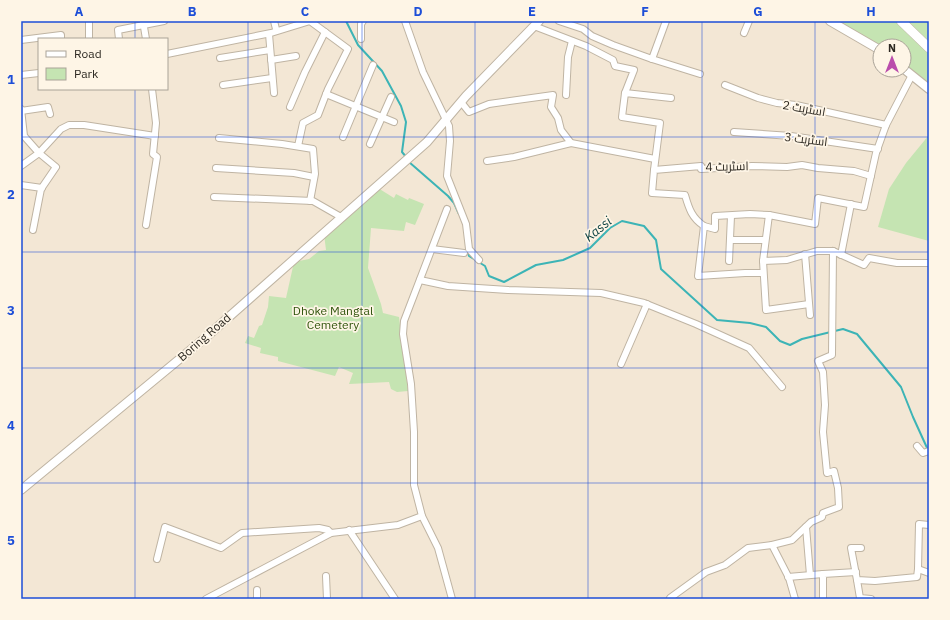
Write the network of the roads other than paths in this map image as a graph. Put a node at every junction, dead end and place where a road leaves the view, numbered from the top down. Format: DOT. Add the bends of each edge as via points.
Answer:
graph roads {
  1 [pos="89,21"];
  2 [pos="164,21"];
  3 [pos="274,21"];
  4 [pos="363,21"];
  5 [pos="405,21"];
  6 [pos="559,21"];
  7 [pos="666,21"];
  8 [pos="748,21"];
  9 [pos="830,21"];
  10 [pos="901,21"];
  11 [pos="143,23"];
  12 [pos="537,23"];
  13 [pos="276,29"];
  14 [pos="325,32"];
  15 [pos="744,33"];
  16 [pos="269,34"];
  17 [pos="60,38"];
  18 [pos="89,38"];
  19 [pos="118,38"];
  20 [pos="146,38"];
  21 [pos="361,39"];
  22 [pos="21,40"];
  23 [pos="572,41"];
  24 [pos="872,45"];
  25 [pos="929,48"];
  26 [pos="270,50"];
  27 [pos="168,54"];
  28 [pos="296,56"];
  29 [pos="220,58"];
  30 [pos="652,59"];
  31 [pos="271,60"];
  32 [pos="373,65"];
  33 [pos="38,73"];
  34 [pos="700,74"];
  35 [pos="21,75"];
  36 [pos="912,75"];
  37 [pos="272,78"];
  38 [pos="910,78"];
  39 [pos="223,85"];
  40 [pos="725,85"];
  41 [pos="929,89"];
  42 [pos="152,90"];
  43 [pos="274,93"];
  44 [pos="625,93"];
  45 [pos="326,94"];
  46 [pos="566,95"];
  47 [pos="391,97"];
  48 [pos="671,98"];
  49 [pos="460,102"];
  50 [pos="356,106"];
  51 [pos="290,107"];
  52 [pos="21,110"];
  53 [pos="50,114"];
  54 [pos="382,117"];
  55 [pos="447,119"];
  56 [pos="394,122"];
  57 [pos="886,125"];
  58 [pos="734,132"];
  59 [pos="155,136"];
  60 [pos="343,137"];
  61 [pos="219,138"];
  62 [pos="570,143"];
  63 [pos="370,144"];
  64 [pos="298,146"];
  65 [pos="878,150"];
  66 [pos="38,153"];
  67 [pos="655,159"];
  68 [pos="488,161"];
  69 [pos="21,166"];
  70 [pos="216,168"];
  71 [pos="654,170"];
  72 [pos="871,176"];
  73 [pos="314,177"];
  74 [pos="21,185"];
  75 [pos="42,188"];
  76 [pos="214,197"];
  77 [pos="310,201"];
  78 [pos="852,204"];
  79 [pos="447,209"];
  80 [pos="769,215"];
  81 [pos="731,216"];
  82 [pos="341,217"];
  83 [pos="146,225"];
  84 [pos="704,226"];
  85 [pos="33,230"];
  86 [pos="730,240"];
  87 [pos="765,240"];
  88 [pos="432,249"];
  89 [pos="833,251"];
  90 [pos="464,252"];
  91 [pos="805,254"];
  92 [pos="841,255"];
  93 [pos="479,260"];
  94 [pos="762,260"];
  95 [pos="729,261"];
  96 [pos="929,263"];
  97 [pos="763,273"];
  98 [pos="420,280"];
  99 [pos="647,304"];
  100 [pos="809,304"];
  101 [pos="810,315"];
  102 [pos="621,364"];
  103 [pos="782,387"];
  104 [pos="917,446"];
  105 [pos="926,452"];
  106 [pos="21,490"];
  107 [pos="422,516"];
  108 [pos="929,525"];
  109 [pos="806,527"];
  110 [pos="349,530"];
  111 [pos="332,533"];
  112 [pos="772,545"];
  113 [pos="861,548"];
  114 [pos="156,559"];
  115 [pos="918,569"];
  116 [pos="856,572"];
  117 [pos="929,573"];
  118 [pos="823,574"];
  119 [pos="810,575"];
  120 [pos="326,576"];
  121 [pos="788,577"];
  122 [pos="857,580"];
  123 [pos="257,590"];
  124 [pos="860,598"];
  125 [pos="206,599"];
  126 [pos="257,599"];
  127 [pos="327,599"];
  128 [pos="395,599"];
  129 [pos="452,599"];
  130 [pos="671,599"];
  131 [pos="795,599"];
  132 [pos="823,599"];
  133 [pos="871,599"];
  1 -- 18 [label="street"];
  2 -- 11 [label="street"];
  3 -- 13 [label="street"];
  4 -- 21 [label="street"];
  5 -- 55 [label="street" via="423,72"];
  6 -- 30 [label="street"];
  7 -- 30 [label="street"];
  8 -- 15 [label="street"];
  9 -- 24 [label="street"];
  10 -- 25 [label="main road"];
  11 -- 19 [label="street" via="118,30"];
  11 -- 20 [label="street"];
  12 -- 23 [label="street"];
  12 -- 49 [label="street, Boring Road"];
  14 -- 16 [label="street" via="310,21"];
  14 -- 45 [label="street" via="348,49"];
  14 -- 51 [label="street"];
  16 -- 26 [label="street"];
  16 -- 27 [label="street"];
  17 -- 22 [label="street" via="60,35"];
  23 -- 44 [label="street" via="613,60 616,66 634,70"];
  23 -- 46 [label="street" via="568,57"];
  26 -- 29 [label="street"];
  26 -- 31 [label="street"];
  28 -- 31 [label="street"];
  30 -- 34 [label="street"];
  31 -- 37 [label="street"];
  32 -- 50 [label="street"];
  33 -- 35 [label="street"];
  36 -- 41 [label="street"];
  37 -- 39 [label="street"];
  37 -- 43 [label="street"];
  38 -- 57 [label="street"];
  40 -- 57 [label="street, اسٹریٹ 2" via="777,103"];
  42 -- 59 [label="street"];
  44 -- 48 [label="street"];
  44 -- 67 [label="street" via="622,117 660,123"];
  45 -- 50 [label="street"];
  45 -- 64 [label="street" via="318,115 303,123"];
  47 -- 54 [label="street"];
  49 -- 55 [label="street, Boring Road"];
  49 -- 62 [label="street" via="469,112 489,104 553,95 552,107 561,130"];
  50 -- 54 [label="street"];
  50 -- 60 [label="street"];
  52 -- 53 [label="street" via="48,107"];
  52 -- 66 [label="street" via="24,136"];
  54 -- 56 [label="street"];
  54 -- 63 [label="street"];
  55 -- 82 [label="street, Boring Road" via="427,142"];
  55 -- 93 [label="street" via="450,139 447,176 466,224 469,249"];
  57 -- 65 [label="street"];
  58 -- 65 [label="street, اسٹریٹ 3" via="798,137"];
  59 -- 66 [label="street" via="69,125 61,129"];
  59 -- 83 [label="street" via="153,154 157,157"];
  61 -- 64 [label="street"];
  62 -- 67 [label="street"];
  62 -- 68 [label="street"];
  64 -- 73 [label="street" via="313,148"];
  65 -- 72 [label="street"];
  66 -- 69 [label="street"];
  66 -- 75 [label="street" via="56,167"];
  67 -- 71 [label="street"];
  70 -- 73 [label="street" via="294,172"];
  71 -- 72 [label="street, اسٹریٹ 4" via="701,166 701,169 802,165 854,171"];
  71 -- 84 [label="street" via="652,193 685,195 696,221"];
  72 -- 78 [label="street" via="864,207"];
  73 -- 77 [label="street"];
  74 -- 75 [label="street"];
  75 -- 85 [label="street"];
  76 -- 77 [label="street"];
  77 -- 82 [label="street"];
  78 -- 80 [label="street" via="818,198 815,224"];
  78 -- 92 [label="street"];
  79 -- 88 [label="street"];
  80 -- 81 [label="street"];
  80 -- 87 [label="street"];
  81 -- 84 [label="street" via="716,216 715,229"];
  81 -- 86 [label="street"];
  82 -- 106 [label="street, Boring Road" via="205,338"];
  84 -- 97 [label="street" via="698,276"];
  86 -- 87 [label="street"];
  86 -- 95 [label="street"];
  87 -- 94 [label="street"];
  88 -- 90 [label="street"];
  88 -- 98 [label="street"];
  89 -- 91 [label="street"];
  89 -- 92 [label="street"];
  89 -- 109 [label="street" via="832,355 818,360 824,372 823,432 827,473 834,471 839,507 824,513"];
  91 -- 94 [label="street" via="788,260"];
  91 -- 100 [label="street"];
  92 -- 96 [label="street" via="864,265 869,258 897,263"];
  94 -- 97 [label="street"];
  97 -- 100 [label="street" via="766,310"];
  98 -- 99 [label="street" via="448,286 602,293"];
  98 -- 107 [label="street" via="404,321 403,334 414,432 414,485"];
  99 -- 102 [label="street"];
  99 -- 103 [label="street" via="748,348"];
  100 -- 101 [label="street"];
  104 -- 105 [label="street"];
  107 -- 110 [label="street" via="398,524"];
  107 -- 129 [label="street" via="438,548"];
  108 -- 115 [label="street" via="919,524"];
  109 -- 112 [label="street" via="792,540"];
  109 -- 119 [label="street"];
  110 -- 111 [label="street"];
  110 -- 128 [label="street"];
  111 -- 114 [label="street" via="319,528 242,533 221,548 165,527"];
  111 -- 125 [label="street"];
  112 -- 121 [label="street"];
  112 -- 130 [label="street" via="748,548 725,565 706,572"];
  113 -- 116 [label="street" via="851,548"];
  115 -- 117 [label="street"];
  115 -- 122 [label="street" via="916,577"];
  116 -- 118 [label="street"];
  116 -- 122 [label="street"];
  118 -- 119 [label="street"];
  118 -- 132 [label="street"];
  119 -- 121 [label="street"];
  120 -- 127 [label="street"];
  121 -- 131 [label="street"];
  122 -- 124 [label="street"];
  123 -- 126 [label="street"];
  124 -- 133 [label="street"];
}
